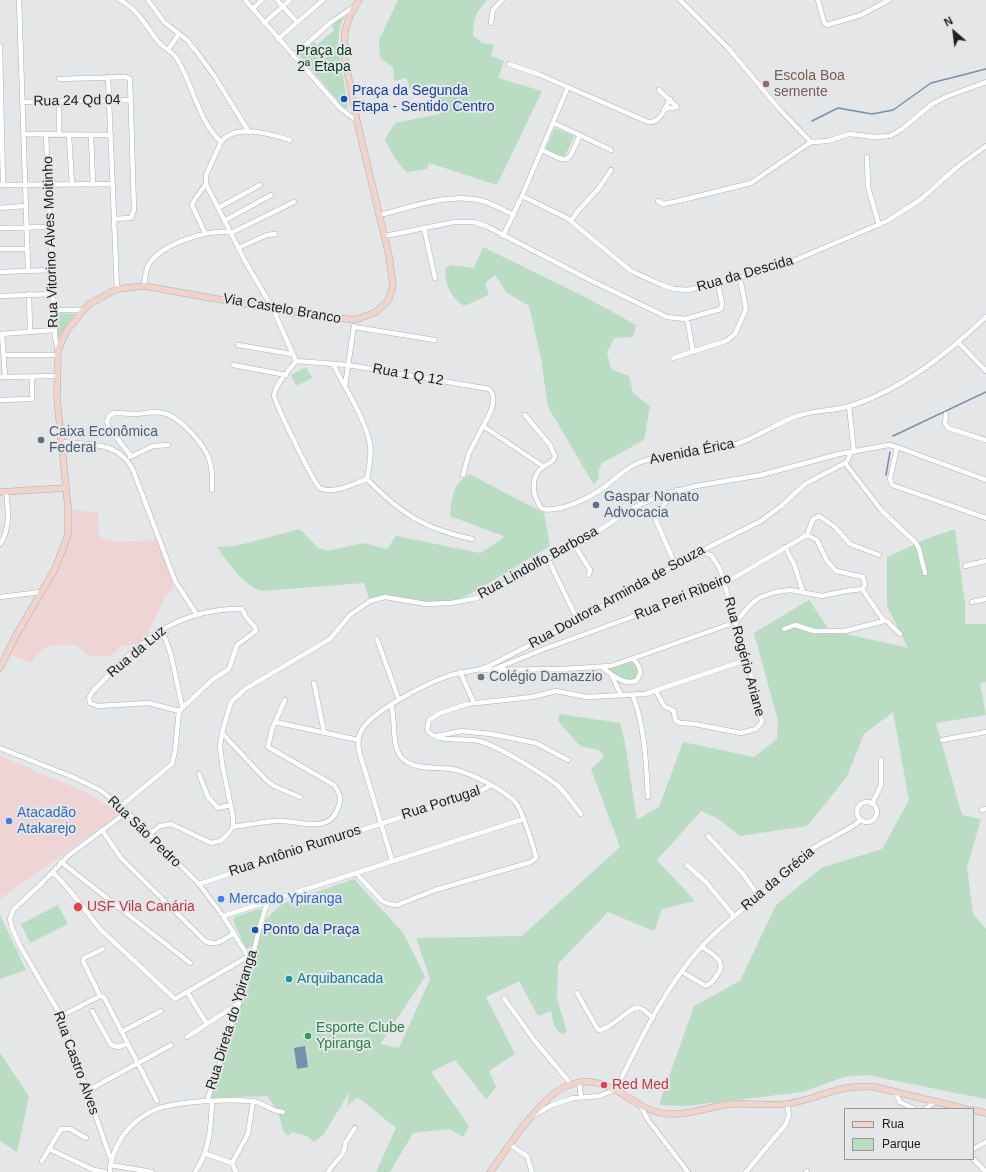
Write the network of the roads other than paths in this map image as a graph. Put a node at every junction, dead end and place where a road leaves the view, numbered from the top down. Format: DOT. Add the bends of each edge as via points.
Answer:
graph roads {
  1 [pos="19,0"];
  2 [pos="120,0"];
  3 [pos="148,0"];
  4 [pos="245,0"];
  5 [pos="262,0"];
  6 [pos="277,0"];
  7 [pos="290,0"];
  8 [pos="323,0"];
  9 [pos="359,0"];
  10 [pos="502,0"];
  11 [pos="680,0"];
  12 [pos="818,0"];
  13 [pos="889,0"];
  14 [pos="283,6"];
  15 [pos="355,6"];
  16 [pos="252,9"];
  17 [pos="297,22"];
  18 [pos="264,23"];
  19 [pos="491,23"];
  20 [pos="178,35"];
  21 [pos="278,39"];
  22 [pos="0,46"];
  23 [pos="168,50"];
  24 [pos="293,56"];
  25 [pos="509,64"];
  26 [pos="108,77"];
  27 [pos="59,79"];
  28 [pos="986,82"];
  29 [pos="568,87"];
  30 [pos="659,90"];
  31 [pos="670,99"];
  32 [pos="131,100"];
  33 [pos="59,101"];
  34 [pos="109,101"];
  35 [pos="23,102"];
  36 [pos="664,109"];
  37 [pos="357,121"];
  38 [pos="554,123"];
  39 [pos="249,132"];
  40 [pos="24,134"];
  41 [pos="46,135"];
  42 [pos="59,135"];
  43 [pos="91,135"];
  44 [pos="111,135"];
  45 [pos="580,135"];
  46 [pos="69,136"];
  47 [pos="290,140"];
  48 [pos="221,142"];
  49 [pos="811,142"];
  50 [pos="986,146"];
  51 [pos="542,150"];
  52 [pos="611,150"];
  53 [pos="867,157"];
  54 [pos="611,170"];
  55 [pos="26,184"];
  56 [pos="48,184"];
  57 [pos="72,184"];
  58 [pos="113,184"];
  59 [pos="206,184"];
  60 [pos="1,185"];
  61 [pos="93,185"];
  62 [pos="260,185"];
  63 [pos="271,195"];
  64 [pos="522,196"];
  65 [pos="658,201"];
  66 [pos="294,202"];
  67 [pos="26,206"];
  68 [pos="0,208"];
  69 [pos="218,208"];
  70 [pos="380,215"];
  71 [pos="514,215"];
  72 [pos="114,219"];
  73 [pos="224,221"];
  74 [pos="571,221"];
  75 [pos="879,225"];
  76 [pos="51,226"];
  77 [pos="26,227"];
  78 [pos="0,228"];
  79 [pos="424,228"];
  80 [pos="205,233"];
  81 [pos="230,233"];
  82 [pos="275,234"];
  83 [pos="386,236"];
  84 [pos="503,236"];
  85 [pos="238,248"];
  86 [pos="0,249"];
  87 [pos="27,249"];
  88 [pos="28,270"];
  89 [pos="52,270"];
  90 [pos="0,272"];
  91 [pos="435,278"];
  92 [pos="740,278"];
  93 [pos="718,283"];
  94 [pos="144,286"];
  95 [pos="117,289"];
  96 [pos="29,294"];
  97 [pos="53,294"];
  98 [pos="0,296"];
  99 [pos="273,309"];
  100 [pos="54,310"];
  101 [pos="82,310"];
  102 [pos="986,317"];
  103 [pos="687,318"];
  104 [pos="355,320"];
  105 [pos="354,327"];
  106 [pos="54,330"];
  107 [pos="30,331"];
  108 [pos="1,334"];
  109 [pos="435,340"];
  110 [pos="959,343"];
  111 [pos="238,345"];
  112 [pos="57,352"];
  113 [pos="693,352"];
  114 [pos="292,354"];
  115 [pos="4,356"];
  116 [pos="674,358"];
  117 [pos="296,361"];
  118 [pos="333,364"];
  119 [pos="348,364"];
  120 [pos="234,365"];
  121 [pos="986,371"];
  122 [pos="286,375"];
  123 [pos="56,376"];
  124 [pos="3,377"];
  125 [pos="32,377"];
  126 [pos="345,387"];
  127 [pos="0,400"];
  128 [pos="849,406"];
  129 [pos="525,414"];
  130 [pos="946,414"];
  131 [pos="483,426"];
  132 [pos="986,440"];
  133 [pos="60,442"];
  134 [pos="168,445"];
  135 [pos="897,447"];
  136 [pos="852,452"];
  137 [pos="131,456"];
  138 [pos="126,458"];
  139 [pos="845,463"];
  140 [pos="544,467"];
  141 [pos="463,475"];
  142 [pos="367,479"];
  143 [pos="986,480"];
  144 [pos="66,488"];
  145 [pos="212,490"];
  146 [pos="677,490"];
  147 [pos="3,492"];
  148 [pos="986,518"];
  149 [pos="807,535"];
  150 [pos="472,538"];
  151 [pos="0,544"];
  152 [pos="575,546"];
  153 [pos="785,547"];
  154 [pos="700,551"];
  155 [pos="879,555"];
  156 [pos="548,559"];
  157 [pos="986,561"];
  158 [pos="674,564"];
  159 [pos="965,566"];
  160 [pos="925,573"];
  161 [pos="590,575"];
  162 [pos="725,584"];
  163 [pos="862,590"];
  164 [pos="40,592"];
  165 [pos="803,592"];
  166 [pos="0,597"];
  167 [pos="986,599"];
  168 [pos="972,602"];
  169 [pos="197,615"];
  170 [pos="577,619"];
  171 [pos="884,621"];
  172 [pos="736,622"];
  173 [pos="162,629"];
  174 [pos="784,629"];
  175 [pos="900,634"];
  176 [pos="377,639"];
  177 [pos="633,659"];
  178 [pos="746,660"];
  179 [pos="0,668"];
  180 [pos="603,668"];
  181 [pos="480,670"];
  182 [pos="492,670"];
  183 [pos="460,672"];
  184 [pos="611,674"];
  185 [pos="314,683"];
  186 [pos="656,691"];
  187 [pos="621,695"];
  188 [pos="633,696"];
  189 [pos="285,700"];
  190 [pos="399,700"];
  191 [pos="474,703"];
  192 [pos="391,705"];
  193 [pos="182,706"];
  194 [pos="179,711"];
  195 [pos="275,722"];
  196 [pos="222,732"];
  197 [pos="324,732"];
  198 [pos="986,732"];
  199 [pos="435,736"];
  200 [pos="358,740"];
  201 [pos="942,740"];
  202 [pos="0,748"];
  203 [pos="568,760"];
  204 [pos="881,760"];
  205 [pos="199,774"];
  206 [pos="490,786"];
  207 [pos="300,797"];
  208 [pos="648,797"];
  209 [pos="872,804"];
  210 [pos="121,806"];
  211 [pos="230,806"];
  212 [pos="127,812"];
  213 [pos="581,814"];
  214 [pos="392,819"];
  215 [pos="523,819"];
  216 [pos="861,820"];
  217 [pos="381,823"];
  218 [pos="233,827"];
  219 [pos="102,830"];
  220 [pos="148,835"];
  221 [pos="708,836"];
  222 [pos="392,860"];
  223 [pos="61,862"];
  224 [pos="688,865"];
  225 [pos="52,872"];
  226 [pos="356,873"];
  227 [pos="199,884"];
  228 [pos="758,896"];
  229 [pos="268,902"];
  230 [pos="223,916"];
  231 [pos="734,916"];
  232 [pos="234,933"];
  233 [pos="702,947"];
  234 [pos="103,950"];
  235 [pos="250,959"];
  236 [pos="190,963"];
  237 [pos="682,972"];
  238 [pos="187,992"];
  239 [pos="577,993"];
  240 [pos="100,996"];
  241 [pos="504,998"];
  242 [pos="239,1003"];
  243 [pos="92,1011"];
  244 [pos="161,1011"];
  245 [pos="61,1016"];
  246 [pos="653,1018"];
  247 [pos="207,1024"];
  248 [pos="123,1031"];
  249 [pos="187,1037"];
  250 [pos="127,1044"];
  251 [pos="171,1045"];
  252 [pos="138,1064"];
  253 [pos="580,1083"];
  254 [pos="571,1084"];
  255 [pos="616,1089"];
  256 [pos="87,1090"];
  257 [pos="895,1092"];
  258 [pos="581,1096"];
  259 [pos="157,1101"];
  260 [pos="209,1101"];
  261 [pos="253,1101"];
  262 [pos="935,1102"];
  263 [pos="787,1104"];
  264 [pos="640,1105"];
  265 [pos="913,1108"];
  266 [pos="927,1108"];
  267 [pos="962,1108"];
  268 [pos="974,1110"];
  269 [pos="283,1112"];
  270 [pos="986,1113"];
  271 [pos="530,1118"];
  272 [pos="355,1128"];
  273 [pos="86,1138"];
  274 [pos="986,1142"];
  275 [pos="510,1145"];
  276 [pos="974,1148"];
  277 [pos="49,1149"];
  278 [pos="206,1154"];
  279 [pos="974,1160"];
  280 [pos="42,1161"];
  281 [pos="110,1163"];
  282 [pos="232,1163"];
  283 [pos="108,1172"];
  284 [pos="152,1172"];
  285 [pos="195,1172"];
  286 [pos="236,1172"];
  287 [pos="328,1172"];
  288 [pos="490,1172"];
  289 [pos="532,1172"];
  290 [pos="688,1172"];
  291 [pos="746,1172"];
  292 [pos="986,1172"];
  1 -- 35 [label="street"];
  2 -- 23 [label="street" via="136,11 157,41"];
  3 -- 20 [label="street" via="164,22"];
  4 -- 16 [label="street"];
  5 -- 16 [label="street"];
  6 -- 14 [label="street"];
  7 -- 14 [label="street"];
  8 -- 17 [label="street"];
  9 -- 15 [label="main road, Via Castelo Branco"];
  10 -- 19 [label="street" via="493,10"];
  11 -- 49 [label="street" via="728,48"];
  12 -- 13 [label="street" via="824,24 861,15"];
  14 -- 17 [label="street"];
  14 -- 18 [label="street"];
  15 -- 24 [label="street" via="334,20"];
  15 -- 37 [label="main road, Via Castelo Branco" via="348,22 344,44"];
  16 -- 18 [label="street"];
  17 -- 21 [label="street"];
  18 -- 21 [label="street"];
  20 -- 23 [label="street"];
  20 -- 39 [label="street" via="187,40 213,74"];
  21 -- 24 [label="street"];
  22 -- 60 [label="street"];
  23 -- 48 [label="street" via="179,62 206,123"];
  24 -- 37 [label="street" via="340,108"];
  25 -- 29 [label="street"];
  26 -- 27 [label="street"];
  26 -- 32 [label="street" via="126,77 130,80"];
  26 -- 34 [label="street"];
  28 -- 49 [label="street" via="932,104 890,136 849,134 828,141"];
  29 -- 36 [label="street" via="650,123 658,119"];
  29 -- 38 [label="street"];
  30 -- 31 [label="street"];
  31 -- 36 [label="street"];
  31 -- 36 [label="street" via="677,107"];
  32 -- 34 [label="street, Rua 24 Qd 04"];
  32 -- 72 [label="street" via="134,210 131,218"];
  33 -- 34 [label="street, Rua 24 Qd 04"];
  33 -- 35 [label="street, Rua 24 Qd 04"];
  33 -- 42 [label="street"];
  34 -- 44 [label="street"];
  35 -- 40 [label="street"];
  37 -- 70 [label="main road, Via Castelo Branco"];
  38 -- 45 [label="street"];
  38 -- 51 [label="street"];
  39 -- 47 [label="street"];
  39 -- 48 [label="street" via="229,134"];
  40 -- 41 [label="street"];
  40 -- 55 [label="street"];
  41 -- 42 [label="street"];
  41 -- 56 [label="street, Rua Vitorino Alves Moitinho"];
  42 -- 46 [label="street"];
  43 -- 44 [label="street"];
  43 -- 46 [label="street"];
  43 -- 61 [label="street"];
  44 -- 58 [label="street"];
  45 -- 51 [label="street" via="570,157 566,160 561,161"];
  45 -- 52 [label="street"];
  46 -- 57 [label="street"];
  48 -- 59 [label="street" via="206,175"];
  49 -- 65 [label="street" via="751,183 674,202 663,204"];
  50 -- 75 [label="street, Rua da Descida" via="920,200"];
  51 -- 64 [label="street"];
  53 -- 75 [label="street" via="868,187"];
  54 -- 74 [label="street"];
  55 -- 56 [label="street"];
  55 -- 60 [label="street"];
  55 -- 67 [label="street"];
  56 -- 57 [label="street"];
  56 -- 76 [label="street, Rua Vitorino Alves Moitinho"];
  57 -- 61 [label="street"];
  58 -- 61 [label="street"];
  58 -- 72 [label="street"];
  59 -- 69 [label="street"];
  59 -- 80 [label="street" via="192,205"];
  62 -- 69 [label="street"];
  63 -- 73 [label="street"];
  64 -- 71 [label="street"];
  64 -- 74 [label="street, Rua da Descida"];
  66 -- 81 [label="street"];
  67 -- 68 [label="street"];
  67 -- 77 [label="street"];
  69 -- 73 [label="street"];
  70 -- 71 [label="street" via="462,198 483,201"];
  70 -- 83 [label="main road, Via Castelo Branco"];
  71 -- 84 [label="street"];
  72 -- 95 [label="street"];
  73 -- 81 [label="street"];
  74 -- 93 [label="street, Rua da Descida" via="631,271 662,285 688,290"];
  75 -- 92 [label="street, Rua da Descida" via="793,261"];
  76 -- 77 [label="street"];
  76 -- 89 [label="street, Rua Vitorino Alves Moitinho"];
  77 -- 78 [label="street"];
  77 -- 87 [label="street"];
  79 -- 83 [label="street"];
  79 -- 84 [label="street" via="464,221 486,226"];
  79 -- 91 [label="street"];
  80 -- 81 [label="street"];
  80 -- 94 [label="street" via="161,252 149,264"];
  81 -- 85 [label="street"];
  82 -- 85 [label="street"];
  83 -- 104 [label="main road, Via Castelo Branco" via="392,274 391,294 383,308"];
  84 -- 103 [label="street" via="652,311 667,317"];
  85 -- 99 [label="street"];
  86 -- 87 [label="street"];
  87 -- 88 [label="street"];
  88 -- 89 [label="street"];
  88 -- 90 [label="street"];
  89 -- 97 [label="street, Rua Vitorino Alves Moitinho"];
  92 -- 93 [label="street, Rua da Descida"];
  92 -- 113 [label="street" via="746,309 735,334 730,339"];
  93 -- 103 [label="street" via="721,309"];
  94 -- 95 [label="main road, Via Castelo Branco"];
  94 -- 99 [label="main road, Via Castelo Branco"];
  95 -- 101 [label="main road, Via Castelo Branco" via="97,298"];
  96 -- 97 [label="street"];
  96 -- 98 [label="street"];
  96 -- 107 [label="street"];
  97 -- 100 [label="street, Rua Vitorino Alves Moitinho"];
  99 -- 104 [label="main road, Via Castelo Branco"];
  99 -- 114 [label="street"];
  100 -- 101 [label="street"];
  100 -- 106 [label="street, Rua Vitorino Alves Moitinho"];
  101 -- 112 [label="main road, Via Castelo Branco" via="67,330"];
  102 -- 110 [label="street"];
  103 -- 113 [label="street"];
  104 -- 105 [label="street"];
  105 -- 109 [label="street"];
  105 -- 119 [label="street"];
  106 -- 107 [label="street"];
  106 -- 112 [label="street, Rua Vitorino Alves Moitinho"];
  107 -- 108 [label="street"];
  108 -- 115 [label="street"];
  110 -- 121 [label="street"];
  110 -- 128 [label="street" via="904,380 865,401"];
  111 -- 114 [label="street"];
  112 -- 115 [label="street"];
  112 -- 123 [label="main road"];
  113 -- 116 [label="street"];
  114 -- 117 [label="street"];
  115 -- 124 [label="street"];
  117 -- 118 [label="street, Rua 1 Q 12"];
  117 -- 122 [label="street"];
  118 -- 119 [label="street, Rua 1 Q 12"];
  118 -- 126 [label="street"];
  119 -- 126 [label="street"];
  119 -- 131 [label="street, Rua 1 Q 12" via="483,387 491,391 493,399 490,415"];
  120 -- 122 [label="street"];
  122 -- 142 [label="street" via="274,394 275,401 317,487 339,488"];
  123 -- 125 [label="street"];
  123 -- 133 [label="main road"];
  124 -- 125 [label="street"];
  125 -- 127 [label="street" via="32,399"];
  126 -- 142 [label="street" via="370,443"];
  128 -- 136 [label="street"];
  128 -- 140 [label="street, Avenida Érica" via="800,415 732,446 647,460 630,467 587,498 559,508 542,509 538,504 533,485"];
  129 -- 140 [label="street" via="556,456 554,461"];
  130 -- 132 [label="street" via="945,423 948,428"];
  131 -- 140 [label="street"];
  131 -- 141 [label="street" via="469,453"];
  133 -- 138 [label="street" via="99,444"];
  133 -- 144 [label="main road"];
  134 -- 137 [label="street" via="153,446"];
  135 -- 136 [label="street, Rua Lindolfo Barbosa"];
  135 -- 143 [label="street"];
  135 -- 148 [label="street" via="890,479 892,485"];
  136 -- 139 [label="street"];
  136 -- 146 [label="street, Rua Lindolfo Barbosa" via="761,475"];
  137 -- 138 [label="street"];
  137 -- 145 [label="street" via="109,428 107,419 111,414 162,412 178,421 196,438 207,454 212,474"];
  138 -- 169 [label="street" via="133,470 175,582"];
  139 -- 154 [label="street, Rua Doutora Arminda de Souza" via="805,484 760,521"];
  139 -- 160 [label="street" via="882,510 919,550"];
  142 -- 150 [label="street" via="412,518 433,528"];
  144 -- 147 [label="main road"];
  144 -- 164 [label="main road" via="68,535 61,557"];
  146 -- 152 [label="street, Rua Lindolfo Barbosa" via="635,507"];
  146 -- 158 [label="street" via="654,516"];
  147 -- 151 [label="street" via="7,524"];
  149 -- 153 [label="street, Rua Peri Ribeiro"];
  149 -- 155 [label="street" via="813,519 819,516 835,527 850,544"];
  149 -- 163 [label="street" via="817,540 827,561 836,572 863,577"];
  152 -- 156 [label="street, Rua Lindolfo Barbosa"];
  152 -- 161 [label="street" via="590,570"];
  153 -- 162 [label="street, Rua Peri Ribeiro"];
  153 -- 165 [label="street" via="794,564"];
  154 -- 158 [label="street, Rua Doutora Arminda de Souza"];
  154 -- 162 [label="street, Rua Rogério Ariane" via="715,559"];
  156 -- 170 [label="street"];
  156 -- 196 [label="street, Rua Lindolfo Barbosa" via="488,594 473,599 426,604 385,596 370,601 350,615 323,643 237,695 229,708"];
  157 -- 159 [label="street"];
  158 -- 170 [label="street, Rua Doutora Arminda de Souza" via="648,583"];
  162 -- 172 [label="street, Rua Rogério Ariane"];
  162 -- 182 [label="street, Rua Peri Ribeiro" via="550,646"];
  163 -- 165 [label="street" via="822,596"];
  163 -- 171 [label="street"];
  164 -- 166 [label="street"];
  164 -- 179 [label="main road"];
  165 -- 172 [label="street" via="782,590 767,594 751,604"];
  167 -- 168 [label="street"];
  169 -- 173 [label="street, Rua da Luz"];
  169 -- 193 [label="street, Rua da Luz" via="226,609 242,609 256,631 237,645 229,669"];
  170 -- 181 [label="street, Rua Doutora Arminda de Souza"];
  171 -- 174 [label="street" via="845,631 814,631 795,625"];
  171 -- 175 [label="street"];
  172 -- 177 [label="street"];
  172 -- 178 [label="street, Rua Rogério Ariane"];
  173 -- 193 [label="street" via="171,655"];
  173 -- 194 [label="street, Rua da Luz" via="113,670 91,694 89,700 98,706 149,703"];
  176 -- 190 [label="street"];
  177 -- 180 [label="street"];
  177 -- 184 [label="street" via="640,672 636,680 624,682"];
  178 -- 186 [label="street"];
  178 -- 186 [label="street, Rua Rogério Ariane" via="762,717 760,726 749,732 678,723 674,711 664,706"];
  180 -- 182 [label="street"];
  180 -- 184 [label="street"];
  181 -- 182 [label="street"];
  181 -- 183 [label="street, Rua Doutora Arminda de Souza"];
  183 -- 190 [label="street, Rua Doutora Arminda de Souza"];
  183 -- 191 [label="street"];
  184 -- 187 [label="street"];
  185 -- 197 [label="street"];
  186 -- 188 [label="street"];
  187 -- 188 [label="street"];
  187 -- 191 [label="street" via="587,697 561,690 532,697"];
  188 -- 208 [label="street" via="643,733"];
  189 -- 195 [label="street"];
  190 -- 192 [label="street, Rua Doutora Arminda de Souza"];
  191 -- 199 [label="street" via="431,717 427,730"];
  192 -- 200 [label="street, Rua Doutora Arminda de Souza" via="370,720"];
  192 -- 206 [label="street" via="396,747 403,760 416,765 462,771"];
  193 -- 194 [label="street"];
  194 -- 210 [label="street" via="172,764"];
  195 -- 197 [label="street"];
  195 -- 218 [label="street" via="268,741 270,749 334,785 340,795 339,807 333,818 324,824 276,821"];
  196 -- 207 [label="street" via="266,780"];
  196 -- 211 [label="street, Rua Lindolfo Barbosa" via="220,753"];
  197 -- 200 [label="street"];
  198 -- 201 [label="street"];
  199 -- 203 [label="street" via="461,730 491,734 536,744"];
  199 -- 213 [label="street" via="472,739 495,748 557,785"];
  200 -- 217 [label="street"];
  202 -- 210 [label="street, Rua São Pedro" via="100,790"];
  204 -- 209 [label="street" via="881,785"];
  205 -- 211 [label="street" via="212,803 218,808"];
  206 -- 214 [label="street, Rua Portugal"];
  206 -- 215 [label="street" via="515,803"];
  209 -- 216 [label="street" via="863,803 858,808"];
  209 -- 216 [label="street" via="877,811 875,817 867,822"];
  210 -- 212 [label="street, Rua São Pedro"];
  211 -- 218 [label="street, Rua Lindolfo Barbosa"];
  212 -- 219 [label="street, Rua Castro Alves"];
  212 -- 220 [label="street, Rua São Pedro"];
  214 -- 217 [label="street, Rua Antônio Rumuros"];
  215 -- 222 [label="street"];
  215 -- 226 [label="street" via="536,855 531,862 397,905 382,901"];
  216 -- 228 [label="street, Rua da Grécia" via="850,829 808,852"];
  217 -- 222 [label="street"];
  217 -- 227 [label="street, Rua Antônio Rumuros"];
  218 -- 220 [label="street" via="224,838 211,843 171,824 160,826"];
  219 -- 223 [label="street, Rua Castro Alves"];
  219 -- 232 [label="street" via="121,858 204,941 209,944 217,943"];
  220 -- 227 [label="street, Rua São Pedro"];
  221 -- 228 [label="street" via="744,874"];
  222 -- 226 [label="street"];
  223 -- 225 [label="street, Rua Castro Alves"];
  223 -- 236 [label="street"];
  224 -- 231 [label="street"];
  225 -- 238 [label="street" via="100,929 170,995 176,998"];
  225 -- 245 [label="street, Rua Castro Alves" via="13,910 10,919 20,946"];
  226 -- 229 [label="street"];
  227 -- 230 [label="street, Rua São Pedro"];
  228 -- 231 [label="street, Rua da Grécia"];
  229 -- 230 [label="street"];
  229 -- 235 [label="street, Rua Direta do Ypiranga"];
  230 -- 232 [label="street, Rua São Pedro"];
  231 -- 233 [label="street, Rua da Grécia"];
  232 -- 235 [label="street, Rua São Pedro"];
  233 -- 237 [label="street, Rua da Grécia"];
  233 -- 237 [label="street" via="720,960 722,966 712,982 706,986"];
  234 -- 240 [label="street" via="84,958 83,961"];
  235 -- 238 [label="street"];
  235 -- 242 [label="street, Rua Direta do Ypiranga"];
  237 -- 246 [label="street, Rua da Grécia"];
  238 -- 247 [label="street"];
  239 -- 246 [label="street" via="598,1030 608,1027 634,1008 640,1008"];
  240 -- 245 [label="street"];
  240 -- 248 [label="street" via="104,997"];
  241 -- 254 [label="street" via="534,1040"];
  242 -- 247 [label="street"];
  242 -- 260 [label="street, Rua Direta do Ypiranga"];
  243 -- 250 [label="street" via="111,1045 118,1047"];
  244 -- 248 [label="street"];
  245 -- 256 [label="street, Rua Castro Alves"];
  246 -- 255 [label="street, Rua da Grécia"];
  247 -- 249 [label="street"];
  248 -- 250 [label="street"];
  250 -- 252 [label="street"];
  251 -- 252 [label="street"];
  252 -- 256 [label="street"];
  252 -- 259 [label="street"];
  253 -- 254 [label="main road"];
  253 -- 255 [label="main road" via="599,1083"];
  253 -- 258 [label="street"];
  254 -- 271 [label="main road" via="545,1102"];
  255 -- 258 [label="street" via="600,1096"];
  255 -- 264 [label="main road"];
  256 -- 281 [label="street, Rua Castro Alves"];
  257 -- 262 [label="main road"];
  257 -- 263 [label="main road" via="876,1087 851,1086"];
  257 -- 265 [label="street" via="900,1102"];
  258 -- 271 [label="street" via="552,1105"];
  260 -- 261 [label="street"];
  260 -- 278 [label="street"];
  260 -- 281 [label="street, Rua Direta do Ypiranga" via="163,1107 148,1113 125,1134"];
  261 -- 269 [label="street"];
  261 -- 282 [label="street" via="248,1134"];
  262 -- 266 [label="street"];
  262 -- 267 [label="main road"];
  263 -- 264 [label="main road" via="731,1104 672,1114 658,1114"];
  263 -- 291 [label="street" via="790,1115 786,1124"];
  264 -- 290 [label="street" via="648,1120"];
  268 -- 270 [label="main road"];
  271 -- 275 [label="main road"];
  272 -- 287 [label="street" via="345,1142 343,1152"];
  273 -- 277 [label="street" via="64,1128 59,1131"];
  274 -- 276 [label="street"];
  275 -- 288 [label="main road"];
  275 -- 289 [label="street" via="527,1156"];
  277 -- 280 [label="street"];
  277 -- 283 [label="street" via="94,1170"];
  278 -- 282 [label="street"];
  278 -- 285 [label="street"];
  279 -- 292 [label="street"];
  281 -- 283 [label="street, Rua Direta do Ypiranga"];
  281 -- 284 [label="street"];
  282 -- 286 [label="street"];
}
